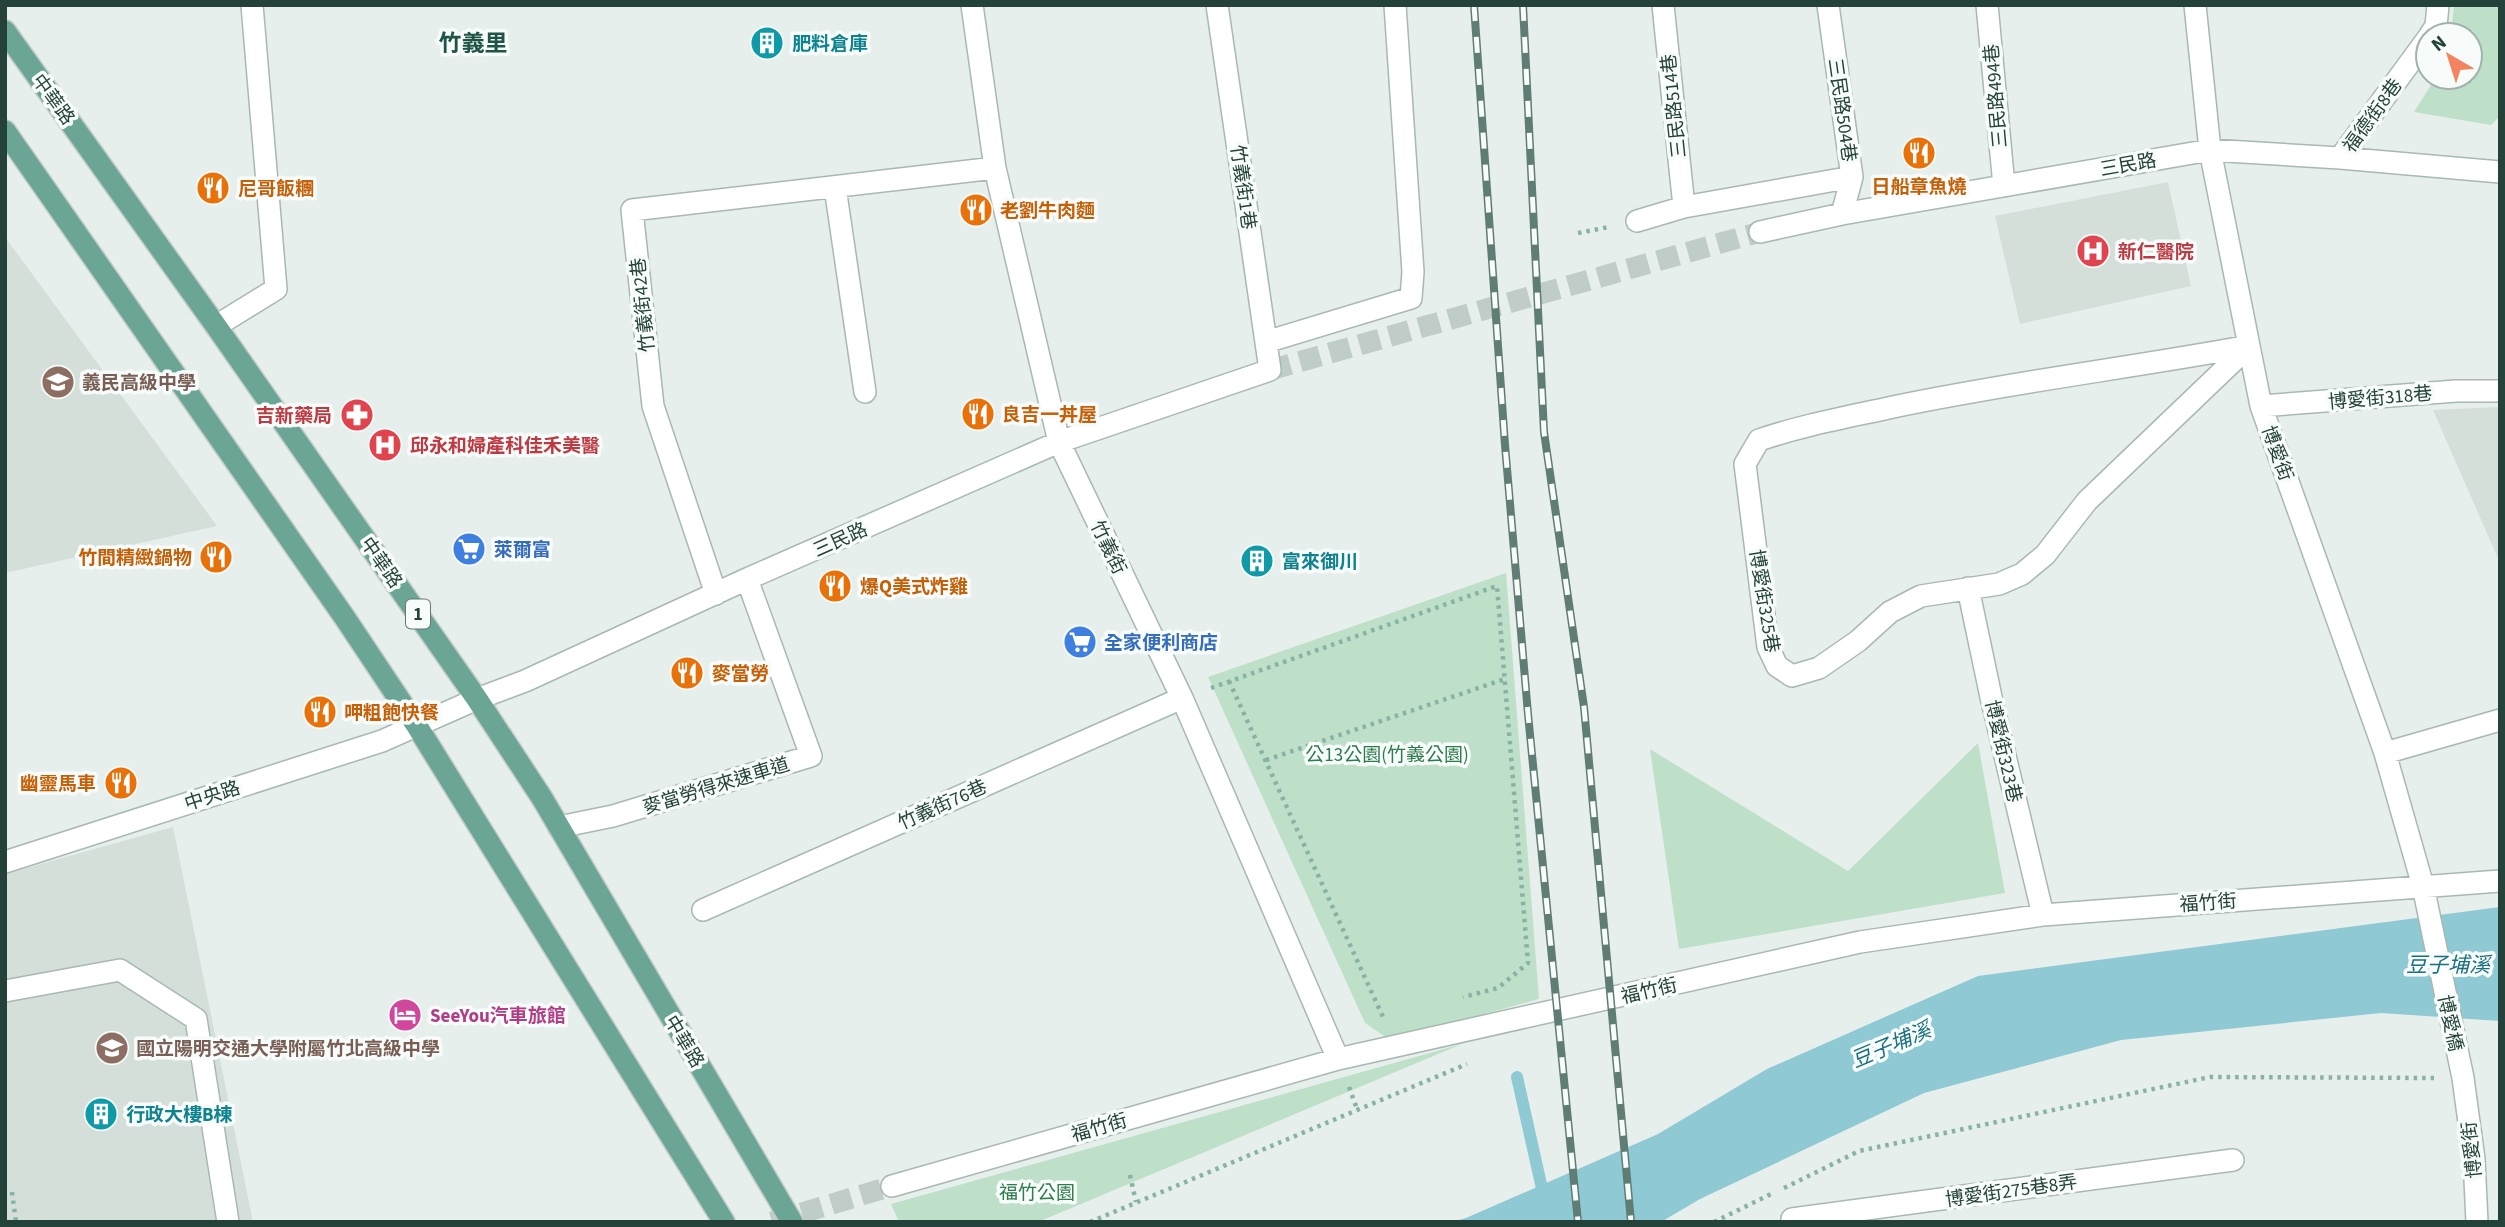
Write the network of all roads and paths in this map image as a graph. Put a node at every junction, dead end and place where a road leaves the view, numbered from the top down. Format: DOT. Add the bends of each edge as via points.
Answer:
graph roads {
  1 [pos="252,5"];
  2 [pos="972,5"];
  3 [pos="1217,5"];
  4 [pos="1395,5"];
  5 [pos="1662,5"];
  6 [pos="1828,5"];
  7 [pos="1987,5"];
  8 [pos="2195,5"];
  9 [pos="5,30"];
  10 [pos="2414,57"];
  11 [pos="5,131"];
  12 [pos="2210,150"];
  13 [pos="2340,158"];
  14 [pos="995,168"];
  15 [pos="2500,172"];
  16 [pos="1852,177"];
  17 [pos="2004,186"];
  18 [pos="835,187"];
  19 [pos="1684,207"];
  20 [pos="1842,214"];
  21 [pos="1637,221"];
  22 [pos="1760,232"];
  23 [pos="216,326"];
  24 [pos="1266,342"];
  25 [pos="2249,346"];
  26 [pos="1270,370"];
  27 [pos="2500,391"];
  28 [pos="865,392"];
  29 [pos="2261,406"];
  30 [pos="1059,442"];
  31 [pos="747,579"];
  32 [pos="1968,587"];
  33 [pos="716,594"];
  34 [pos="1505,679"];
  35 [pos="1182,698"];
  36 [pos="477,699"];
  37 [pos="2500,720"];
  38 [pos="417,726"];
  39 [pos="2385,753"];
  40 [pos="1266,760"];
  41 [pos="559,827"];
  42 [pos="5,862"];
  43 [pos="2500,881"];
  44 [pos="2423,886"];
  45 [pos="703,910"];
  46 [pos="2043,915"];
  47 [pos="7,994"];
  48 [pos="1460,998"];
  49 [pos="1396,1014"];
  50 [pos="1338,1059"];
  51 [pos="1476,1061"];
  52 [pos="2463,1078"];
  53 [pos="2233,1160"];
  54 [pos="1130,1175"];
  55 [pos="892,1186"];
  56 [pos="12,1192"];
  57 [pos="1136,1202"];
  58 [pos="16,1222"];
  59 [pos="228,1222"];
  60 [pos="724,1222"];
  61 [pos="792,1222"];
  62 [pos="1090,1222"];
  63 [pos="1714,1222"];
  64 [pos="1792,1222"];
  65 [pos="2477,1222"];
  1 -- 23 [label="street" via="276,289"];
  2 -- 14 [label="street, 竹義街"];
  3 -- 24 [label="street, 竹義街1巷"];
  4 -- 24 [label="street" via="1411,298"];
  5 -- 19 [label="street, 三民路514巷"];
  6 -- 16 [label="street, 三民路504巷"];
  7 -- 17 [label="street, 三民路494巷"];
  8 -- 12 [label="street, 博愛街"];
  9 -- 23 [label="main road, 中華路 / 1"];
  10 -- 13 [label="street, 福德街8巷"];
  11 -- 38 [label="main road"];
  12 -- 13 [label="street, 三民路"];
  12 -- 17 [label="street, 三民路"];
  12 -- 25 [label="street, 博愛街"];
  13 -- 15 [label="street, 三民路"];
  14 -- 18 [label="street, 竹義街42巷"];
  14 -- 30 [label="street, 竹義街"];
  16 -- 19 [label="street"];
  16 -- 20 [label="street, 三民路504巷"];
  17 -- 20 [label="street, 三民路"];
  18 -- 28 [label="street"];
  18 -- 33 [label="street, 竹義街42巷" via="632,210 653,407"];
  19 -- 21 [label="street"];
  20 -- 22 [label="street, 三民路"];
  23 -- 36 [label="main road, 中華路 / 1"];
  24 -- 26 [label="street, 竹義街1巷"];
  25 -- 29 [label="street, 博愛街"];
  25 -- 32 [label="street, 博愛街325巷" via="2087,501 2045,555 2022,574 1999,584"];
  25 -- 32 [label="street, 博愛街325巷" via="1955,394 1783,432 1759,440 1752,450 1745,464 1768,647 1777,666 1792,676 1819,668 1890,612 1921,596"];
  26 -- 30 [label="street, 三民路"];
  27 -- 29 [label="street, 博愛街318巷"];
  29 -- 39 [label="street, 博愛街"];
  30 -- 31 [label="street, 三民路"];
  30 -- 35 [label="street, 竹義街"];
  31 -- 33 [label="street, 三民路"];
  31 -- 41 [label="street, 麥當勞得來速車道" via="811,756 612,817"];
  32 -- 46 [label="street, 博愛街323巷"];
  33 -- 36 [label="street, 三民路"];
  34 -- 40 [label="path"];
  34 -- 40 [label="path" via="1497,586 1229,681"];
  34 -- 48 [label="path" via="1528,964 1498,988"];
  35 -- 45 [label="street, 竹義街76巷"];
  35 -- 50 [label="street, 竹義街"];
  36 -- 38 [label="street, 三民路"];
  36 -- 41 [label="main road, 中華路 / 1"];
  37 -- 39 [label="street"];
  38 -- 42 [label="street, 中央路"];
  38 -- 60 [label="main road"];
  39 -- 44 [label="street, 博愛街"];
  40 -- 49 [label="path" via="1383,1017"];
  41 -- 61 [label="main road, 中華路 / 1"];
  43 -- 44 [label="street, 福竹街"];
  44 -- 46 [label="street, 福竹街"];
  44 -- 52 [label="street, 博愛橋"];
  46 -- 50 [label="street, 福竹街" via="1860,942"];
  47 -- 59 [label="street" via="120,970 196,1019"];
  50 -- 55 [label="street, 福竹街"];
  51 -- 57 [label="path"];
  52 -- 63 [label="path" via="2210,1077 1859,1151"];
  52 -- 65 [label="street, 博愛街"];
  53 -- 64 [label="street, 博愛街275巷8弄"];
  54 -- 57 [label="path"];
  56 -- 58 [label="path"];
  57 -- 62 [label="path"];
}
